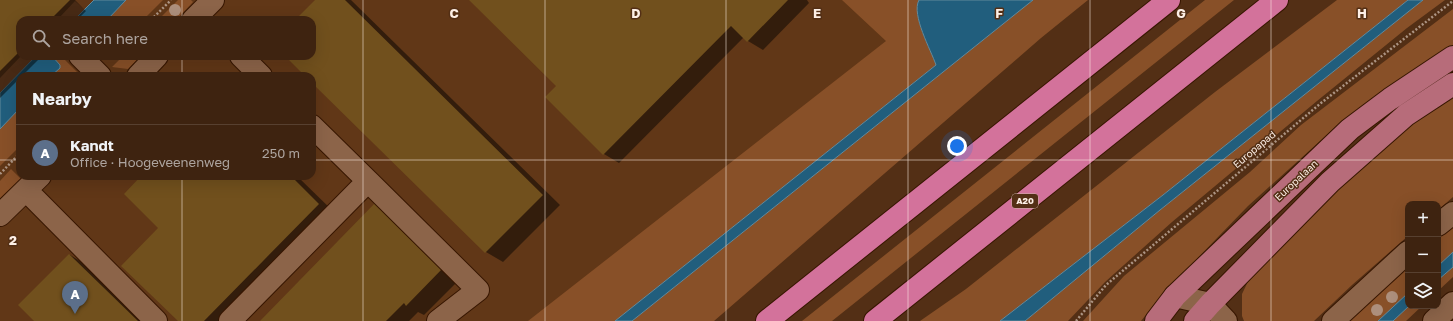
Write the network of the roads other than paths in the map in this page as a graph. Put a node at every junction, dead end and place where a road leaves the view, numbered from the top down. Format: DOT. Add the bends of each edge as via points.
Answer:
graph roads {
  1 [pos="1169,0"];
  2 [pos="1277,0"];
  3 [pos="1453,57"];
  4 [pos="84,60"];
  5 [pos="153,60"];
  6 [pos="245,60"];
  7 [pos="96,72"];
  8 [pos="142,72"];
  9 [pos="257,72"];
  10 [pos="1453,84"];
  11 [pos="316,130"];
  12 [pos="368,181"];
  13 [pos="33,183"];
  14 [pos="1453,214"];
  15 [pos="0,216"];
  16 [pos="1441,223"];
  17 [pos="1405,255"];
  18 [pos="1175,296"];
  19 [pos="1453,303"];
  20 [pos="1210,304"];
  21 [pos="156,321"];
  22 [pos="230,321"];
  23 [pos="438,321"];
  24 [pos="767,321"];
  25 [pos="875,321"];
  26 [pos="1156,321"];
  27 [pos="1186,321"];
  28 [pos="1195,321"];
  29 [pos="1226,321"];
  30 [pos="1332,321"];
  31 [pos="1434,321"];
  1 -- 24 [label="highway"];
  2 -- 25 [label="highway, A20"];
  3 -- 18 [label="main road, Europalaan" via="1350,129"];
  4 -- 7 [label="street"];
  5 -- 8 [label="street"];
  6 -- 9 [label="street"];
  10 -- 20 [label="main road" via="1406,115 1330,182"];
  11 -- 12 [label="street"];
  12 -- 22 [label="street"];
  12 -- 23 [label="street" via="478,290"];
  13 -- 15 [label="street"];
  13 -- 21 [label="street"];
  14 -- 16 [label="street"];
  17 -- 30 [label="street"];
  18 -- 20 [label="street"];
  18 -- 26 [label="main road, Europalaan"];
  18 -- 27 [label="street"];
  19 -- 31 [label="street"];
  20 -- 28 [label="main road"];
  20 -- 29 [label="street"];
}
